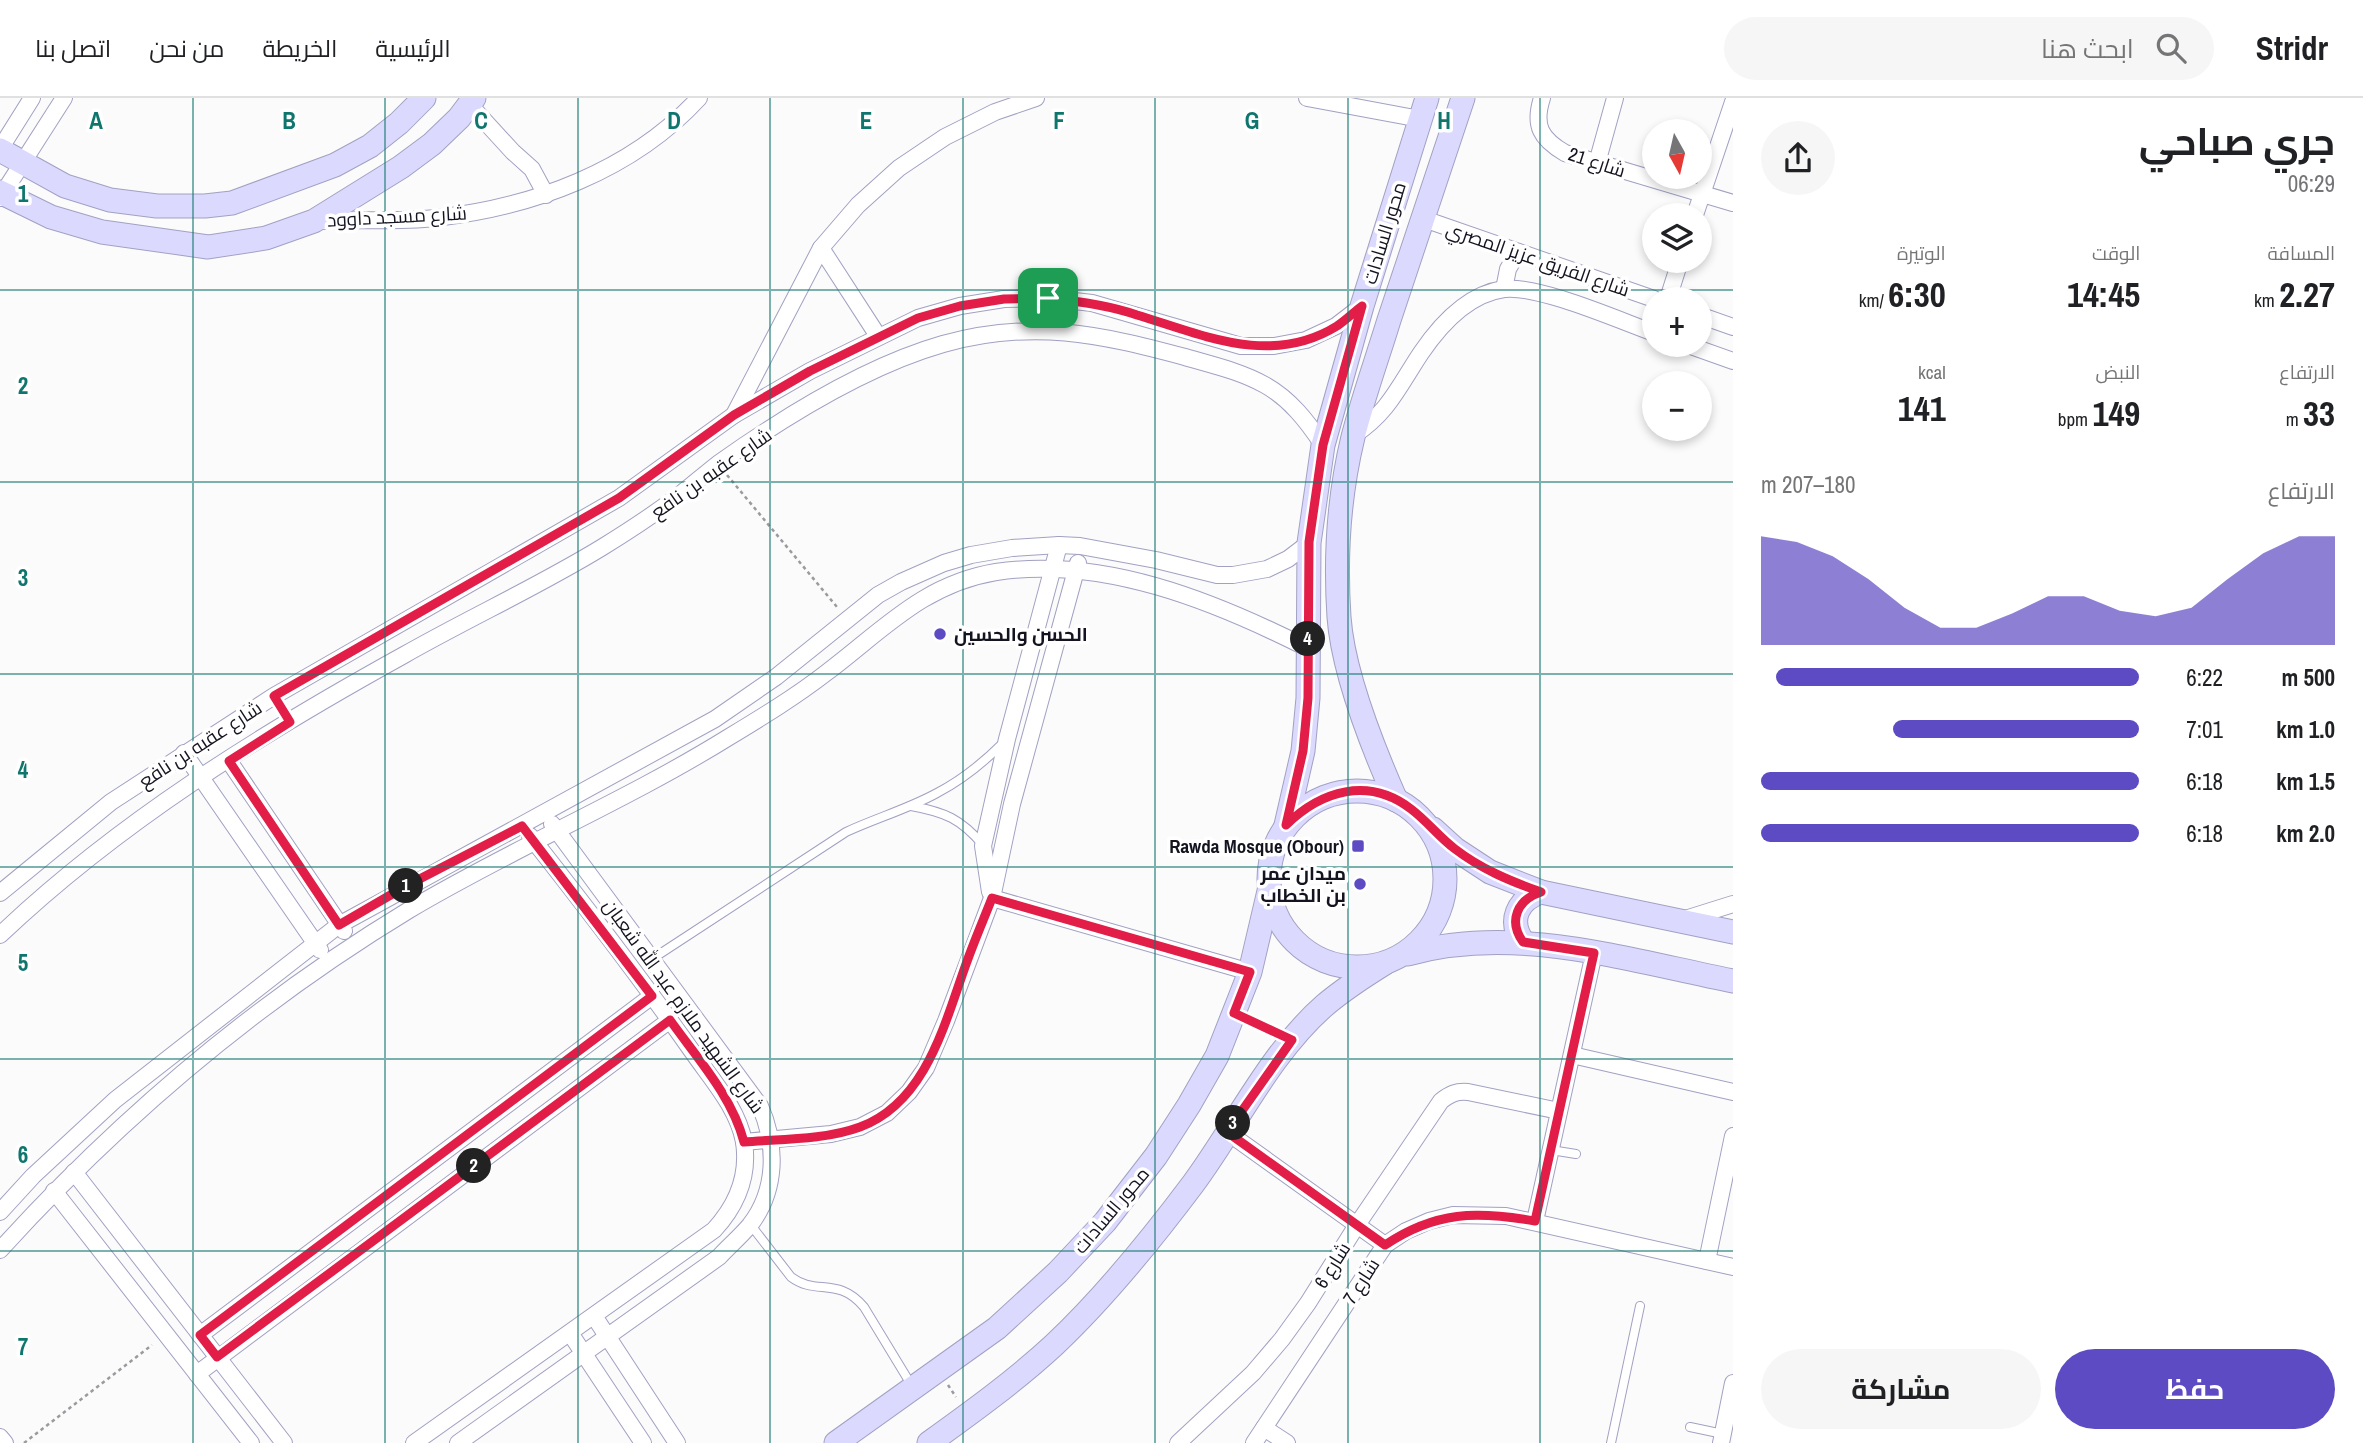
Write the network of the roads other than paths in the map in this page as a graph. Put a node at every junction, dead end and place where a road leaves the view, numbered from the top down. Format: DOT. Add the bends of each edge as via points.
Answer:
graph roads {
  1 [pos="32,98"];
  2 [pos="64,98"];
  3 [pos="424,98"];
  4 [pos="699,98"];
  5 [pos="1036,98"];
  6 [pos="1307,98"];
  7 [pos="1462,98"];
  8 [pos="1542,98"];
  9 [pos="1615,98"];
  10 [pos="1723,98"];
  11 [pos="472,101"];
  12 [pos="1733,103"];
  13 [pos="1424,108"];
  14 [pos="0,149"];
  15 [pos="23,162"];
  16 [pos="1597,163"];
  17 [pos="1,194"];
  18 [pos="1702,194"];
  19 [pos="547,195"];
  20 [pos="1699,203"];
  21 [pos="1733,203"];
  22 [pos="1421,218"];
  23 [pos="314,221"];
  24 [pos="821,248"];
  25 [pos="1518,251"];
  26 [pos="1504,289"];
  27 [pos="1642,295"];
  28 [pos="1362,306"];
  29 [pos="1712,320"];
  30 [pos="1733,327"];
  31 [pos="1642,328"];
  32 [pos="878,336"];
  33 [pos="1712,354"];
  34 [pos="1733,361"];
  35 [pos="734,415"];
  36 [pos="1354,435"];
  37 [pos="1323,445"];
  38 [pos="1309,542"];
  39 [pos="1059,545"];
  40 [pos="1080,546"];
  41 [pos="1052,569"];
  42 [pos="1078,570"];
  43 [pos="1307,648"];
  44 [pos="274,696"];
  45 [pos="290,722"];
  46 [pos="1007,739"];
  47 [pos="184,753"];
  48 [pos="229,761"];
  49 [pos="202,778"];
  50 [pos="1396,800"];
  51 [pos="911,806"];
  52 [pos="544,813"];
  53 [pos="1424,821"];
  54 [pos="1286,825"];
  55 [pos="522,826"];
  56 [pos="558,831"];
  57 [pos="535,843"];
  58 [pos="983,846"];
  59 [pos="1269,891"];
  60 [pos="1541,892"];
  61 [pos="0,893"];
  62 [pos="992,898"];
  63 [pos="1733,904"];
  64 [pos="1677,921"];
  65 [pos="339,925"];
  66 [pos="1733,932"];
  67 [pos="0,935"];
  68 [pos="1523,942"];
  69 [pos="315,943"];
  70 [pos="354,945"];
  71 [pos="1594,953"];
  72 [pos="652,959"];
  73 [pos="1393,959"];
  74 [pos="328,960"];
  75 [pos="1250,972"];
  76 [pos="1733,981"];
  77 [pos="652,996"];
  78 [pos="670,1020"];
  79 [pos="1572,1055"];
  80 [pos="1733,1093"];
  81 [pos="1559,1111"];
  82 [pos="1227,1132"];
  83 [pos="1733,1136"];
  84 [pos="771,1140"];
  85 [pos="744,1142"];
  86 [pos="1551,1150"];
  87 [pos="1576,1154"];
  88 [pos="75,1172"];
  89 [pos="54,1191"];
  90 [pos="0,1212"];
  91 [pos="1535,1221"];
  92 [pos="750,1224"];
  93 [pos="1357,1225"];
  94 [pos="1385,1245"];
  95 [pos="0,1250"];
  96 [pos="1707,1261"];
  97 [pos="1732,1262"];
  98 [pos="1640,1306"];
  99 [pos="594,1316"];
  100 [pos="570,1333"];
  101 [pos="200,1335"];
  102 [pos="609,1338"];
  103 [pos="584,1355"];
  104 [pos="217,1357"];
  105 [pos="197,1374"];
  106 [pos="1733,1383"];
  107 [pos="914,1389"];
  108 [pos="1690,1427"];
  109 [pos="1264,1428"];
  110 [pos="0,1437"];
  111 [pos="1722,1438"];
  112 [pos="5,1443"];
  113 [pos="251,1443"];
  114 [pos="284,1443"];
  115 [pos="414,1443"];
  116 [pos="458,1443"];
  117 [pos="643,1443"];
  118 [pos="677,1443"];
  119 [pos="836,1443"];
  120 [pos="929,1443"];
  121 [pos="1178,1443"];
  122 [pos="1254,1443"];
  123 [pos="1287,1443"];
  124 [pos="1611,1443"];
  1 -- 14 [label="street"];
  2 -- 15 [label="street"];
  3 -- 15 [label="street" via="370,146 335,165 232,203 157,206 110,200 65,186"];
  4 -- 19 [label="street, شارع مسجد داوود" via="650,143"];
  5 -- 24 [label="street" via="945,137 899,168 858,205"];
  6 -- 13 [label="street"];
  7 -- 22 [label="street, محور السادات"];
  8 -- 16 [label="street, شارع 21" via="1539,127 1548,143"];
  9 -- 16 [label="street"];
  10 -- 12 [label="street"];
  11 -- 19 [label="street" via="532,169"];
  11 -- 23 [label="street" via="432,145"];
  12 -- 18 [label="street"];
  13 -- 28 [label="street, محور السادات"];
  14 -- 15 [label="street"];
  15 -- 17 [label="street"];
  16 -- 18 [label="street, شارع 21"];
  17 -- 23 [label="street" via="51,217 102,232 208,247 266,238"];
  18 -- 20 [label="street"];
  18 -- 21 [label="street, شارع 21"];
  19 -- 23 [label="street, شارع مسجد داوود" via="491,210 434,218"];
  22 -- 25 [label="street, شارع الفريق عزيز المصري"];
  22 -- 36 [label="street, محور السادات"];
  24 -- 32 [label="street"];
  24 -- 35 [label="street"];
  25 -- 26 [label="street"];
  25 -- 27 [label="street, شارع الفريق عزيز المصري"];
  26 -- 31 [label="street, شارع الفريق عزيز المصري" via="1543,294"];
  26 -- 36 [label="street, شارع الفريق عزيز المصري" via="1453,314 1433,336 1384,411"];
  28 -- 32 [label="street, شارع عقبه بن نافع" via="1326,331 1274,346 1241,346 1102,305 1048,298 960,306"];
  28 -- 37 [label="street, محور السادات"];
  29 -- 30 [label="street"];
  32 -- 35 [label="street, شارع عقبه بن نافع"];
  33 -- 34 [label="street"];
  35 -- 44 [label="street, شارع عقبه بن نافع" via="619,498"];
  36 -- 50 [label="street, محور السادات" via="1342,508 1339,620 1355,688"];
  37 -- 38 [label="street, محور السادات"];
  37 -- 45 [label="street, شارع عقبه بن نافع" via="1308,422 1268,386 1243,374 1121,340 1030,330 951,342 818,399 584,559 403,655"];
  38 -- 40 [label="street" via="1267,569 1233,575"];
  38 -- 43 [label="street, محور السادات"];
  39 -- 40 [label="street"];
  39 -- 41 [label="street"];
  39 -- 52 [label="street" via="971,555 921,572 878,595 776,677 715,719"];
  40 -- 42 [label="street"];
  41 -- 42 [label="street"];
  41 -- 46 [label="street"];
  41 -- 56 [label="street" via="996,572 948,585 905,610 772,710 664,777"];
  42 -- 43 [label="street" via="1196,599"];
  42 -- 62 [label="street" via="1012,804"];
  43 -- 54 [label="street, محور السادات" via="1303,751"];
  44 -- 45 [label="street"];
  44 -- 47 [label="street, شارع عقبه بن نافع"];
  45 -- 48 [label="street, شارع عقبه بن نافع"];
  46 -- 51 [label="lane" via="962,778"];
  46 -- 58 [label="street"];
  47 -- 49 [label="street"];
  47 -- 61 [label="street, شارع عقبه بن نافع" via="111,803"];
  48 -- 49 [label="street, شارع عقبه بن نافع"];
  48 -- 65 [label="street"];
  49 -- 67 [label="street, شارع عقبه بن نافع" via="128,827"];
  49 -- 69 [label="street"];
  50 -- 53 [label="street"];
  50 -- 54 [label="street" via="1373,792 1325,796"];
  51 -- 58 [label="lane" via="950,816"];
  51 -- 72 [label="lane" via="846,832"];
  52 -- 55 [label="street"];
  52 -- 56 [label="street, شارع الشهيد ملازم عبد الله شعبان"];
  53 -- 60 [label="street" via="1490,872"];
  53 -- 73 [label="street" via="1440,847 1446,878 1441,908 1425,936"];
  54 -- 59 [label="street" via="1272,856"];
  55 -- 57 [label="street, شارع الشهيد ملازم عبد الله شعبان"];
  55 -- 65 [label="street"];
  56 -- 57 [label="street"];
  56 -- 72 [label="street, شارع الشهيد ملازم عبد الله شعبان"];
  57 -- 70 [label="street" via="412,908"];
  57 -- 77 [label="street, شارع الشهيد ملازم عبد الله شعبان"];
  58 -- 62 [label="street"];
  59 -- 73 [label="street" via="1284,929 1297,945 1324,961 1354,967"];
  59 -- 75 [label="street, محور السادات"];
  60 -- 64 [label="street"];
  60 -- 68 [label="street" via="1518,907 1515,925"];
  62 -- 75 [label="street"];
  62 -- 84 [label="street" via="926,1068 909,1093 887,1113 860,1127"];
  63 -- 64 [label="street"];
  64 -- 66 [label="street"];
  65 -- 69 [label="street"];
  65 -- 70 [label="street"];
  68 -- 71 [label="street"];
  68 -- 73 [label="street" via="1459,943"];
  69 -- 74 [label="street"];
  69 -- 90 [label="street" via="115,1100"];
  70 -- 74 [label="street"];
  71 -- 76 [label="street"];
  71 -- 79 [label="street"];
  72 -- 84 [label="street, شارع الشهيد ملازم عبد الله شعبان" via="750,1091"];
  73 -- 82 [label="street" via="1323,1006 1292,1040"];
  74 -- 88 [label="street" via="194,1064"];
  75 -- 107 [label="street, محور السادات" via="1217,1056 1189,1105 1105,1222 997,1328"];
  77 -- 78 [label="street, شارع الشهيد ملازم عبد الله شعبان"];
  77 -- 101 [label="street"];
  78 -- 85 [label="street, شارع الشهيد ملازم عبد الله شعبان" via="729,1104"];
  78 -- 104 [label="street"];
  79 -- 80 [label="street"];
  79 -- 81 [label="street"];
  81 -- 86 [label="street"];
  81 -- 93 [label="street, شارع 6" via="1468,1092 1449,1095"];
  82 -- 93 [label="street"];
  82 -- 120 [label="street" via="1194,1183 1089,1309 1018,1376"];
  83 -- 96 [label="street"];
  84 -- 85 [label="street"];
  84 -- 92 [label="street, شارع الشهيد ملازم عبد الله شعبان" via="772,1170 765,1198"];
  85 -- 99 [label="street, شارع الشهيد ملازم عبد الله شعبان" via="743,1181 715,1230"];
  86 -- 87 [label="lane"];
  86 -- 91 [label="street"];
  88 -- 89 [label="street"];
  88 -- 101 [label="street"];
  89 -- 95 [label="street"];
  89 -- 105 [label="street"];
  91 -- 94 [label="street, شارع 7" via="1453,1216 1417,1226"];
  91 -- 96 [label="street, شارع 7"];
  92 -- 102 [label="street, شارع الشهيد ملازم عبد الله شعبان" via="719,1257"];
  92 -- 107 [label="lane" via="791,1278 834,1287 856,1298"];
  93 -- 94 [label="street"];
  93 -- 121 [label="street, شارع 6" via="1282,1339 1253,1373"];
  94 -- 109 [label="street, شارع 7"];
  96 -- 97 [label="street, شارع 7"];
  98 -- 124 [label="lane"];
  99 -- 100 [label="street, شارع الشهيد ملازم عبد الله شعبان"];
  99 -- 102 [label="street"];
  100 -- 103 [label="street"];
  100 -- 115 [label="street, شارع الشهيد ملازم عبد الله شعبان"];
  101 -- 104 [label="street"];
  102 -- 103 [label="street, شارع الشهيد ملازم عبد الله شعبان"];
  102 -- 118 [label="street"];
  103 -- 116 [label="street, شارع الشهيد ملازم عبد الله شعبان"];
  103 -- 117 [label="street"];
  104 -- 105 [label="street"];
  104 -- 114 [label="street"];
  105 -- 113 [label="street"];
  106 -- 111 [label="street"];
  107 -- 119 [label="street, محور السادات"];
  108 -- 111 [label="lane"];
  109 -- 122 [label="street, شارع 7"];
  109 -- 123 [label="street"];
  110 -- 112 [label="street"];
}
